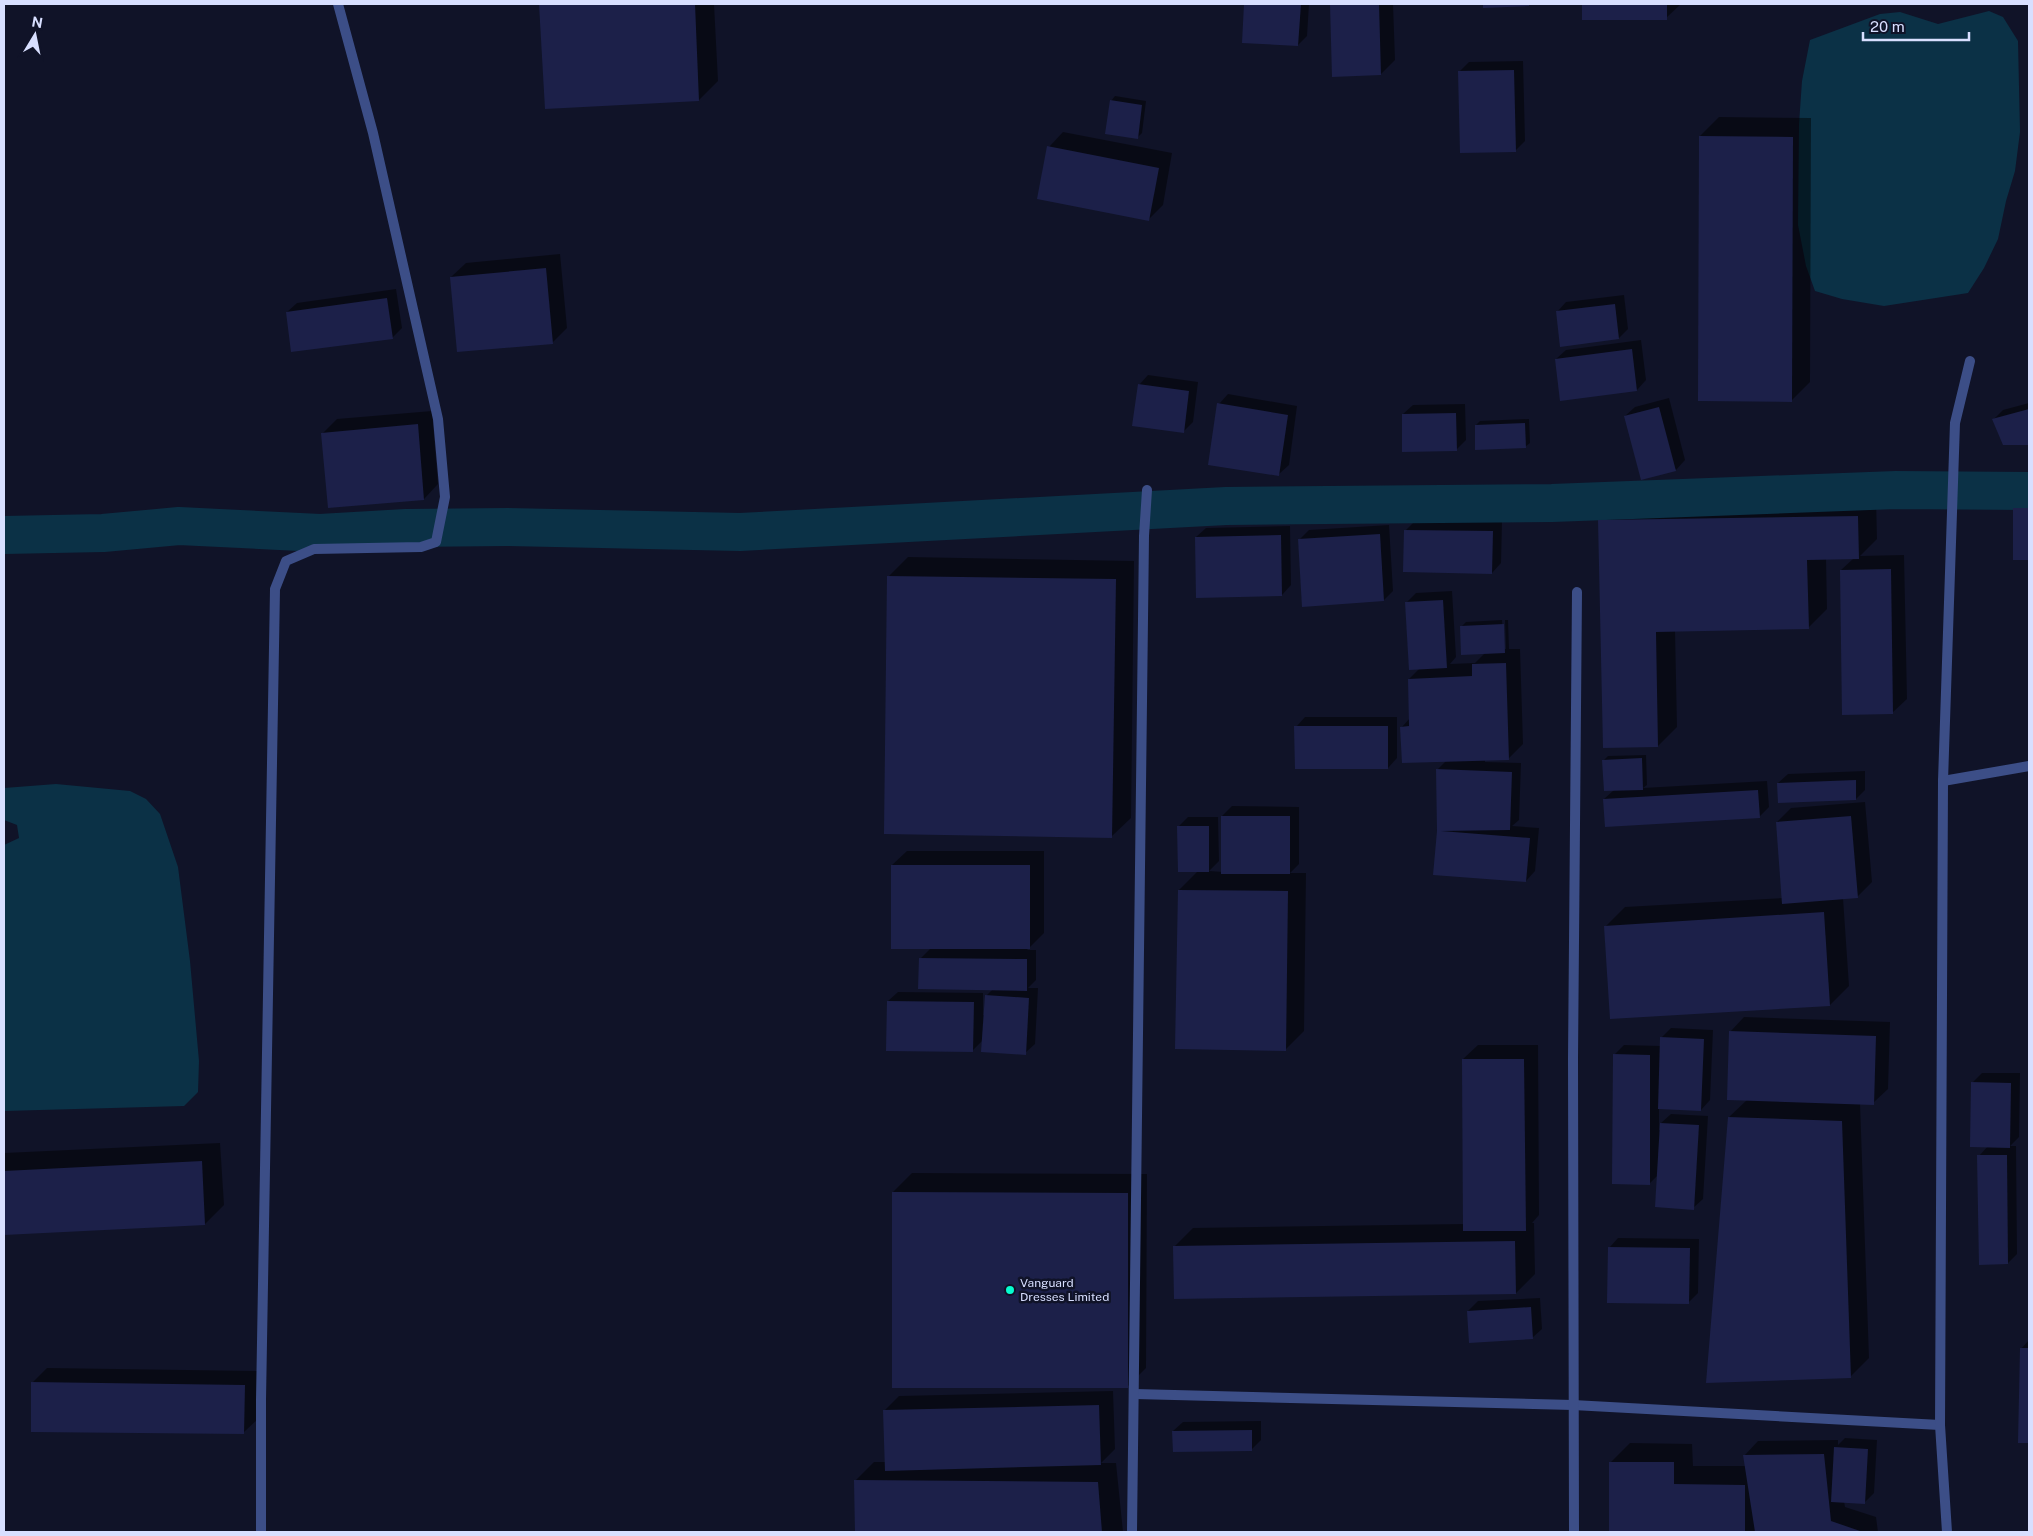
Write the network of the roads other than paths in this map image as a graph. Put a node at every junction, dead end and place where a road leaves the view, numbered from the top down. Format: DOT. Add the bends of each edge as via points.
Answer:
graph roads {
  1 [pos="338,4"];
  2 [pos="1970,361"];
  3 [pos="1147,490"];
  4 [pos="1578,592"];
  5 [pos="2029,766"];
  6 [pos="1943,781"];
  7 [pos="1135,1394"];
  8 [pos="1573,1405"];
  9 [pos="1940,1425"];
  10 [pos="261,1532"];
  11 [pos="1132,1532"];
  12 [pos="1574,1532"];
  13 [pos="1947,1532"];
  1 -- 10 [label="street" via="373,133 438,419 445,497 436,542 421,547 314,549 286,561 275,589"];
  2 -- 6 [label="street" via="1955,423"];
  3 -- 7 [label="street"];
  4 -- 8 [label="street"];
  5 -- 6 [label="street"];
  6 -- 9 [label="street"];
  7 -- 8 [label="street"];
  7 -- 11 [label="street"];
  8 -- 9 [label="street"];
  8 -- 12 [label="street"];
  9 -- 13 [label="street"];
}
